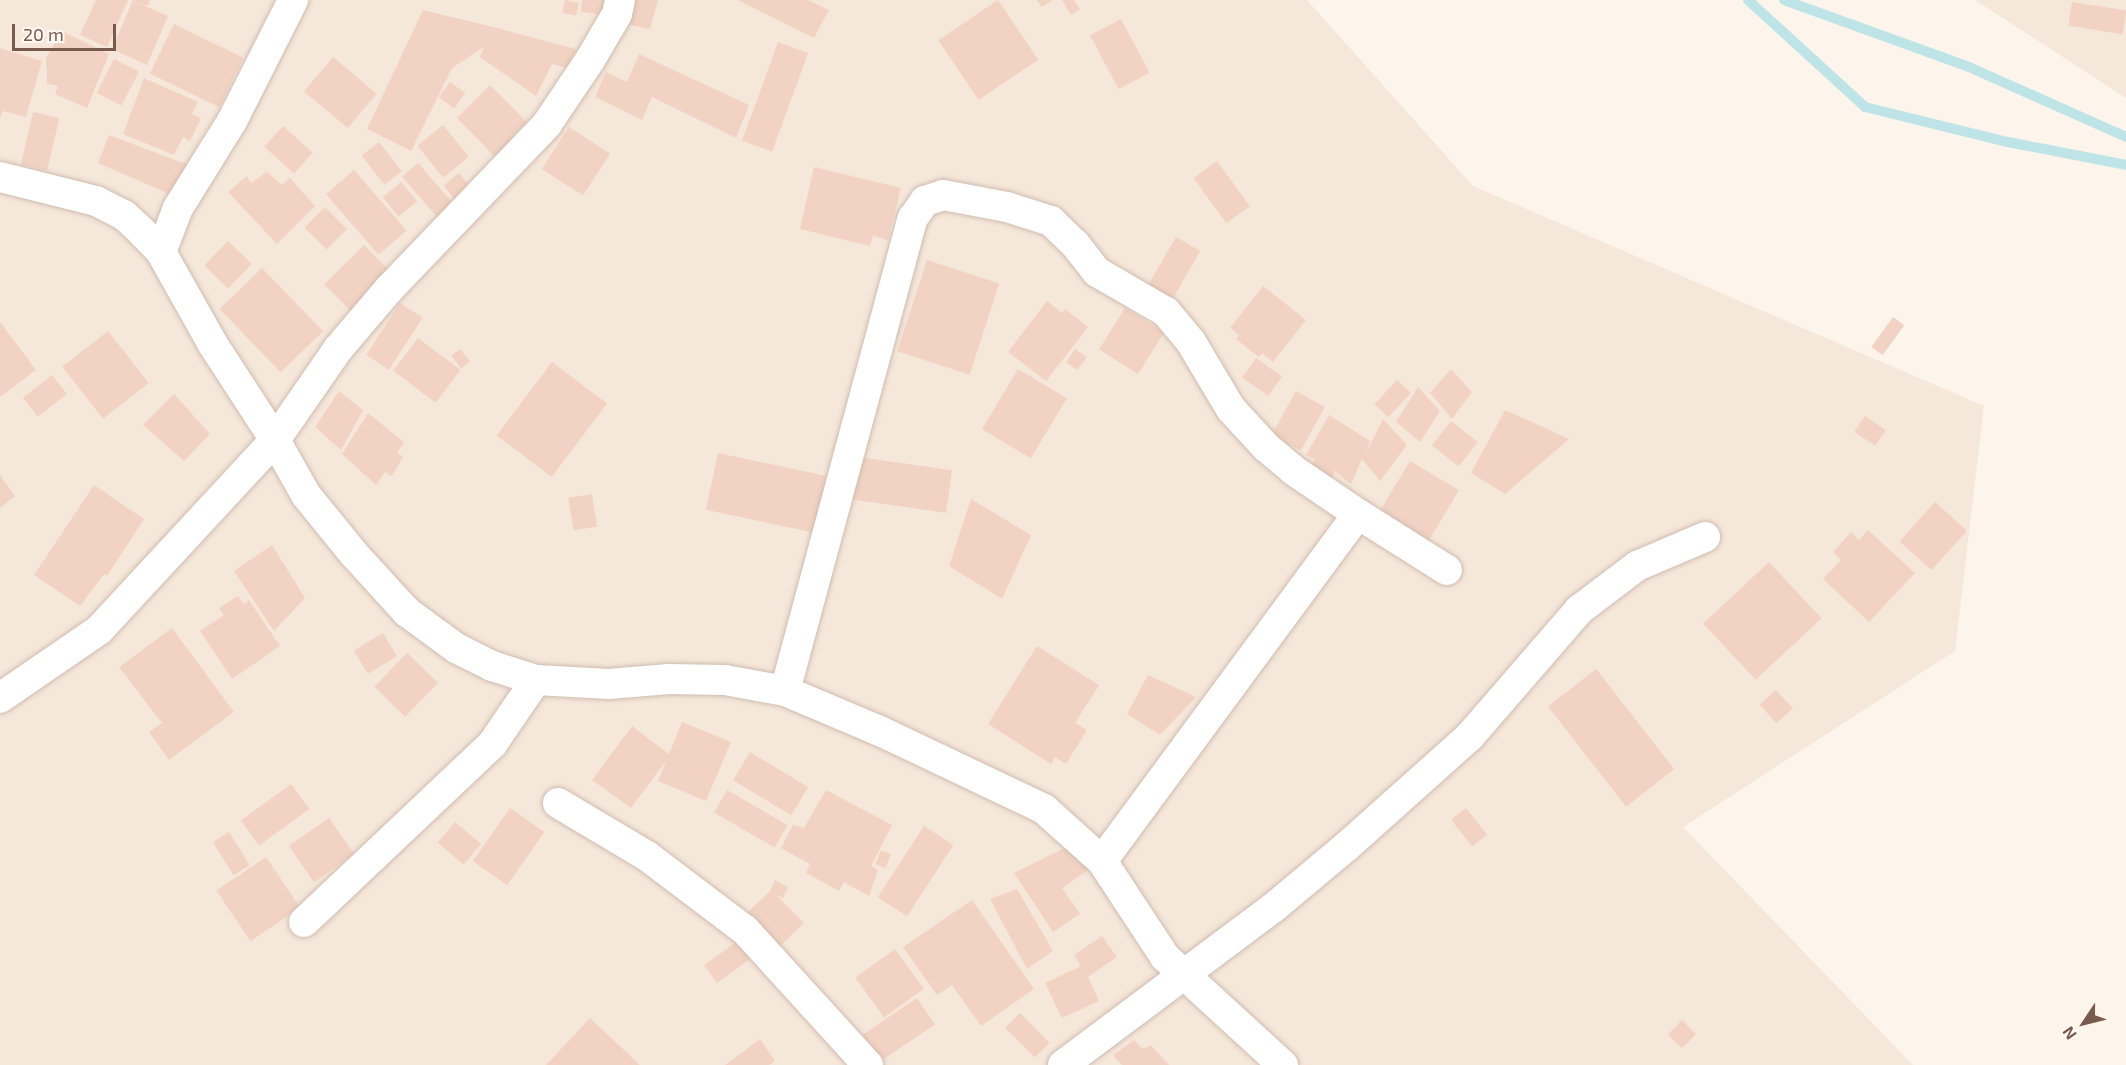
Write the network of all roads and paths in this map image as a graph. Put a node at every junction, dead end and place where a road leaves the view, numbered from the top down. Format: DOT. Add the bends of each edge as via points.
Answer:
graph roads {
  1 [pos="293,0"];
  2 [pos="620,0"];
  3 [pos="0,177"];
  4 [pos="161,252"];
  5 [pos="275,440"];
  6 [pos="1358,514"];
  7 [pos="1705,537"];
  8 [pos="1447,570"];
  9 [pos="536,680"];
  10 [pos="785,691"];
  11 [pos="0,698"];
  12 [pos="558,803"];
  13 [pos="1102,861"];
  14 [pos="304,922"];
  15 [pos="1182,974"];
  16 [pos="868,1065"];
  17 [pos="1063,1065"];
  18 [pos="1283,1065"];
  1 -- 4 [label="street" via="232,121 178,208"];
  2 -- 5 [label="street" via="617,14 590,60 547,124 390,288 338,349"];
  3 -- 4 [label="street" via="96,201 124,216"];
  4 -- 5 [label="street" via="212,343"];
  5 -- 9 [label="street" via="306,495 407,612 456,648 492,666"];
  5 -- 11 [label="street" via="99,630"];
  6 -- 8 [label="street"];
  6 -- 10 [label="street" via="1266,447 1231,409 1191,342 1166,312 1097,272 1076,244 1051,221 1007,207 943,195 925,201 913,218"];
  6 -- 13 [label="street"];
  7 -- 15 [label="street" via="1637,566 1579,610 1470,736 1273,908"];
  9 -- 10 [label="street" via="609,684 725,680"];
  9 -- 14 [label="street" via="493,743"];
  10 -- 13 [label="street" via="1044,809"];
  12 -- 16 [label="street" via="646,856 745,930"];
  13 -- 15 [label="street" via="1165,957"];
  15 -- 17 [label="street"];
  15 -- 18 [label="street"];
}
